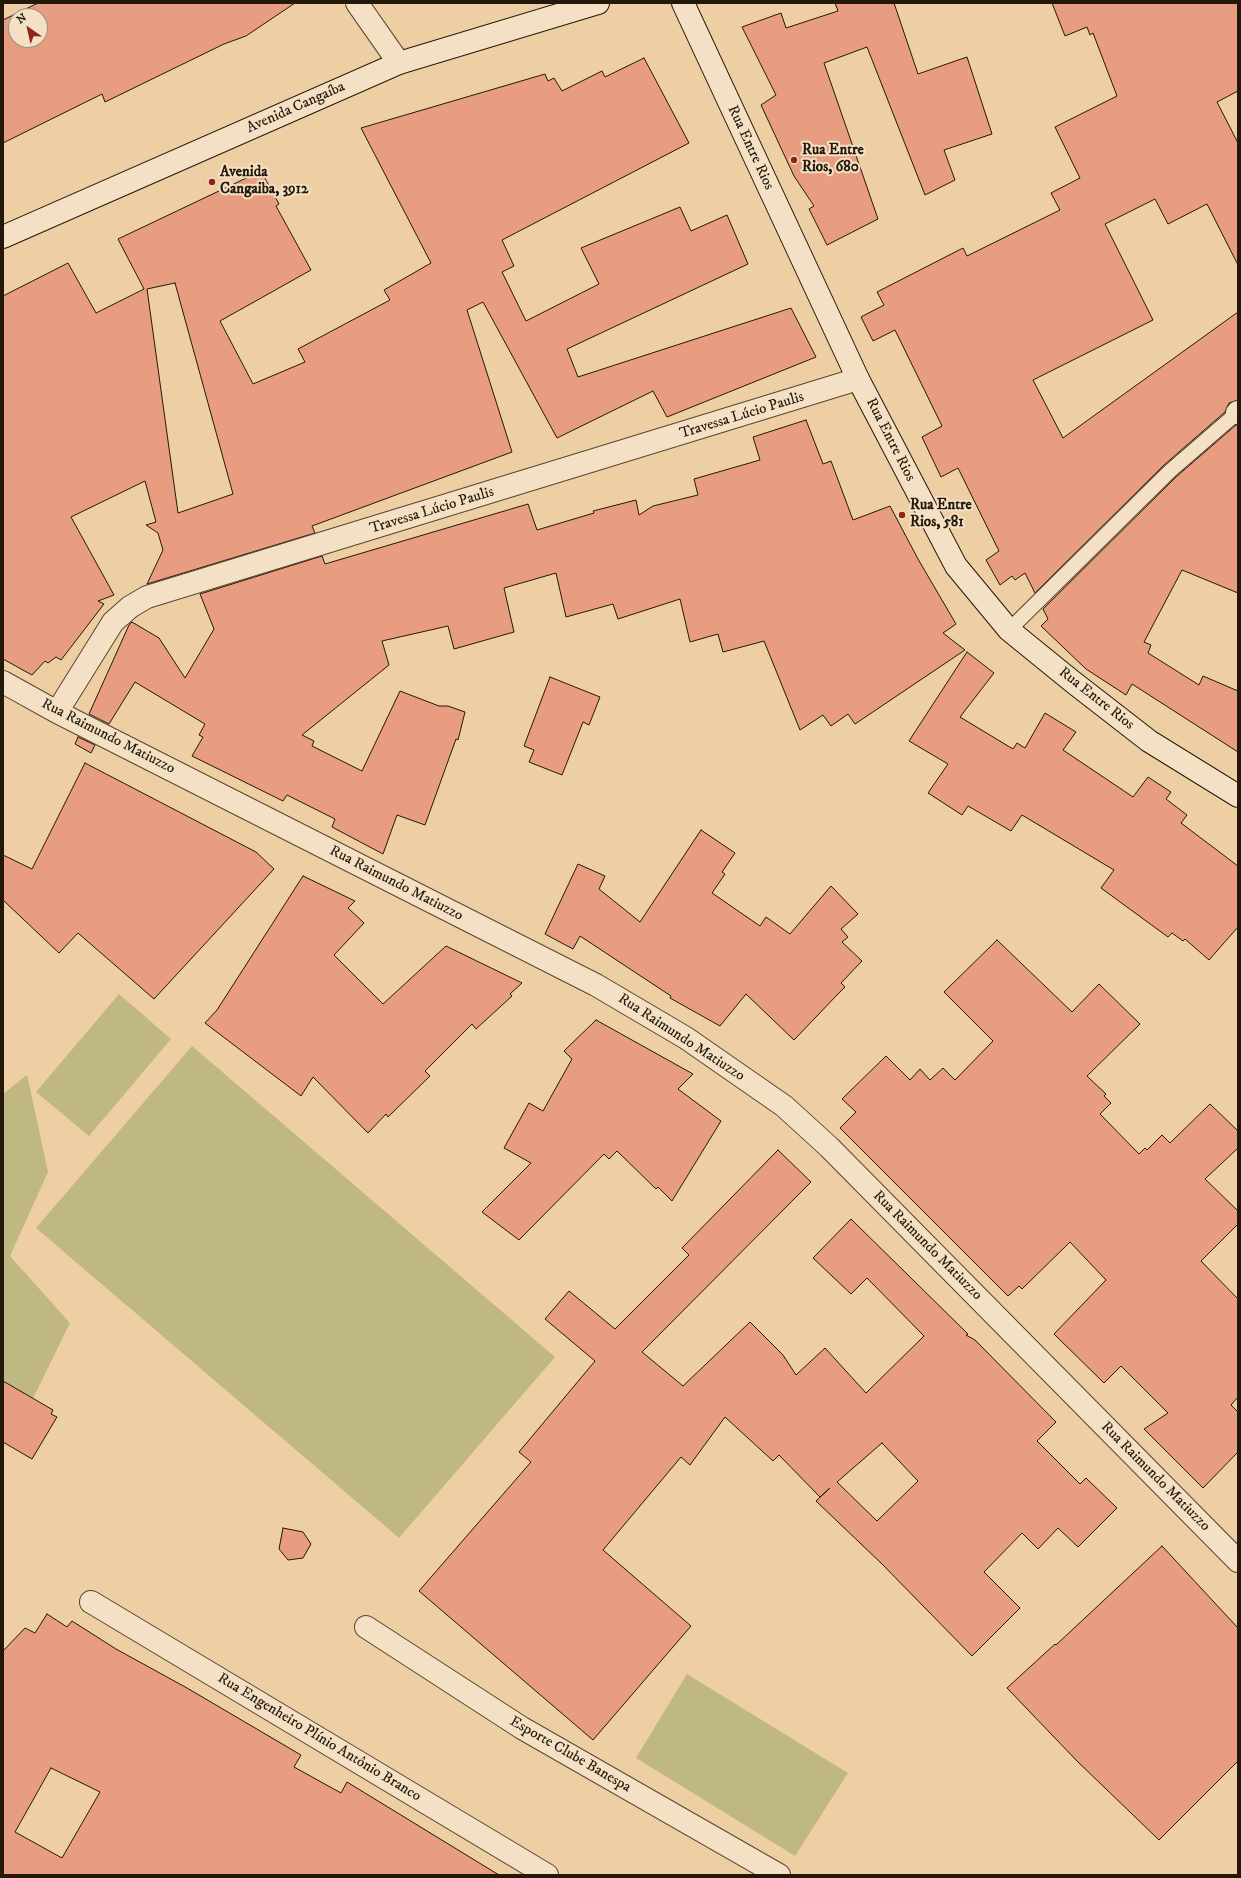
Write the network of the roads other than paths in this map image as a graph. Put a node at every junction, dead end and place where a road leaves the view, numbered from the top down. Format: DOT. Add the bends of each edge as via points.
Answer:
graph roads {
  1 [pos="357,3"];
  2 [pos="598,3"];
  3 [pos="683,3"];
  4 [pos="399,63"];
  5 [pos="3,237"];
  6 [pos="858,379"];
  7 [pos="1238,412"];
  8 [pos="1009,630"];
  9 [pos="3,682"];
  10 [pos="57,712"];
  11 [pos="1238,796"];
  12 [pos="1238,1561"];
  13 [pos="91,1602"];
  14 [pos="366,1627"];
  15 [pos="547,1875"];
  16 [pos="779,1875"];
  1 -- 4 [label="street"];
  2 -- 4 [label="street, Avenida Cangaíba"];
  3 -- 6 [label="street, Rua Entre Rios"];
  4 -- 5 [label="street, Avenida Cangaíba"];
  6 -- 8 [label="street, Rua Entre Rios" via="956,566"];
  6 -- 10 [label="street, Travessa Lúcio Paulis" via="147,597 130,607 113,622"];
  7 -- 8 [label="lane" via="1170,471"];
  8 -- 11 [label="street, Rua Entre Rios" via="1149,741"];
  9 -- 10 [label="street, Rua Raimundo Matiuzzo"];
  10 -- 12 [label="street, Rua Raimundo Matiuzzo" via="596,985 686,1038 784,1106 829,1147"];
  13 -- 15 [label="street, Rua Engenheiro Plínio Antônio Branco"];
  14 -- 16 [label="street, Esporte Clube Banespa" via="522,1728"];
}
